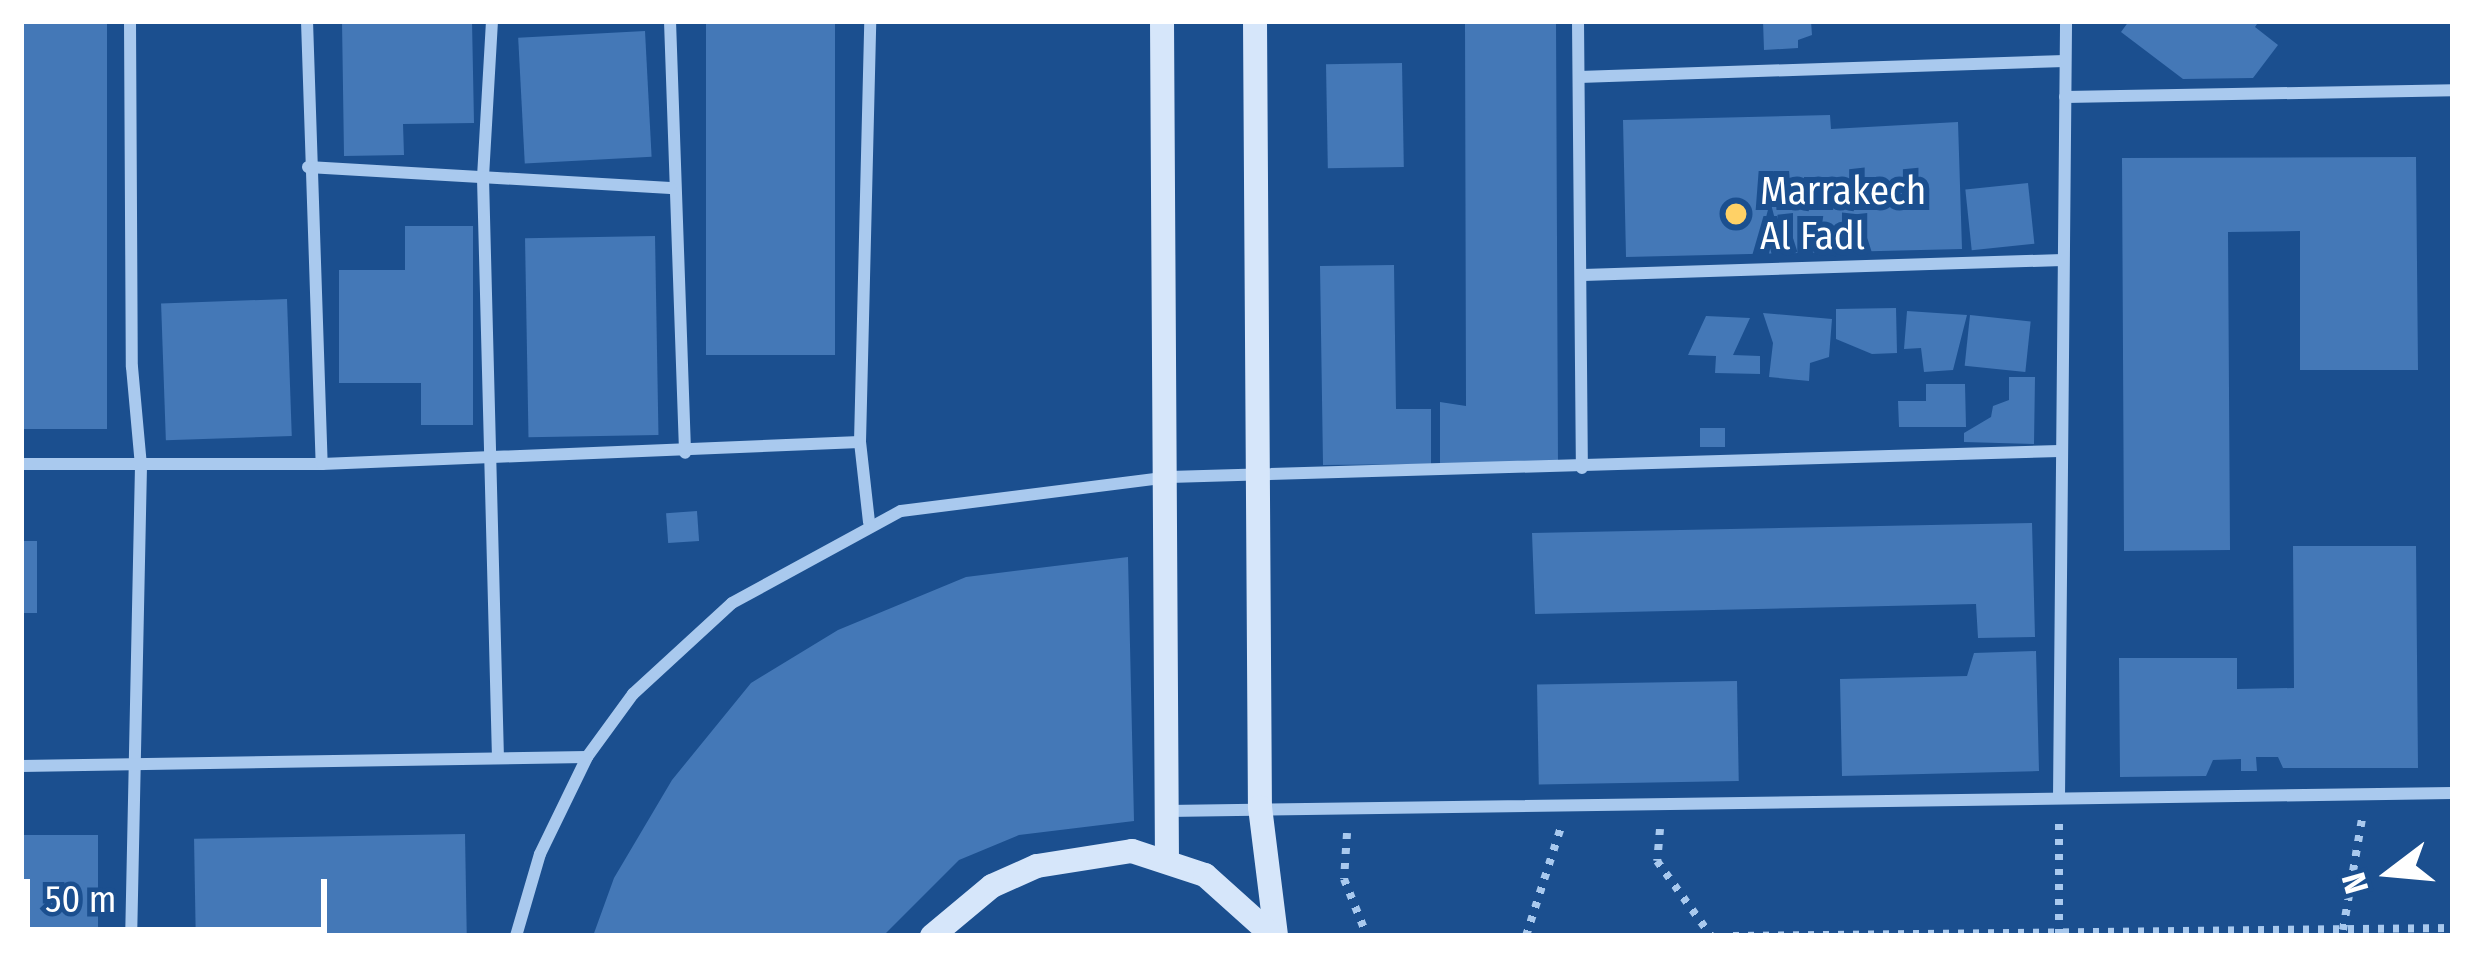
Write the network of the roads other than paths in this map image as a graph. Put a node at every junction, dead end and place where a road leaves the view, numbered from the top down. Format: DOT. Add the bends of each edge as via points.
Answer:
graph roads {
  1 [pos="130,21"];
  2 [pos="308,21"];
  3 [pos="491,21"];
  4 [pos="670,21"];
  5 [pos="870,21"];
  6 [pos="1162,21"];
  7 [pos="1255,21"];
  8 [pos="1578,21"];
  9 [pos="2066,21"];
  10 [pos="2065,62"];
  11 [pos="1579,76"];
  12 [pos="2453,89"];
  13 [pos="2065,97"];
  14 [pos="308,167"];
  15 [pos="483,178"];
  16 [pos="670,188"];
  17 [pos="2063,260"];
  18 [pos="1582,274"];
  19 [pos="860,442"];
  20 [pos="2060,451"];
  21 [pos="685,453"];
  22 [pos="495,458"];
  23 [pos="21,464"];
  24 [pos="322,464"];
  25 [pos="141,466"];
  26 [pos="1582,468"];
  27 [pos="1169,477"];
  28 [pos="1256,477"];
  29 [pos="869,522"];
  30 [pos="586,757"];
  31 [pos="498,758"];
  32 [pos="134,764"];
  33 [pos="21,766"];
  34 [pos="2453,794"];
  35 [pos="2059,798"];
  36 [pos="1260,807"];
  37 [pos="1167,811"];
  38 [pos="1167,858"];
  39 [pos="131,936"];
  40 [pos="516,936"];
  41 [pos="932,936"];
  42 [pos="1274,936"];
  1 -- 25 [label="street" via="132,367"];
  2 -- 14 [label="street"];
  3 -- 15 [label="street"];
  4 -- 16 [label="street"];
  5 -- 19 [label="street"];
  6 -- 27 [label="street"];
  7 -- 28 [label="street"];
  8 -- 11 [label="street"];
  9 -- 10 [label="street"];
  10 -- 11 [label="street"];
  10 -- 13 [label="street"];
  11 -- 18 [label="street"];
  12 -- 13 [label="street"];
  13 -- 17 [label="street"];
  14 -- 15 [label="street"];
  14 -- 24 [label="street"];
  15 -- 16 [label="street"];
  15 -- 22 [label="street"];
  16 -- 21 [label="street"];
  17 -- 18 [label="street"];
  17 -- 20 [label="street"];
  18 -- 26 [label="street"];
  19 -- 21 [label="street"];
  19 -- 29 [label="street"];
  20 -- 26 [label="street"];
  20 -- 35 [label="street"];
  21 -- 22 [label="street"];
  22 -- 24 [label="street"];
  22 -- 31 [label="street"];
  23 -- 25 [label="street"];
  24 -- 25 [label="street"];
  25 -- 32 [label="street"];
  26 -- 28 [label="street"];
  27 -- 28 [label="street"];
  27 -- 29 [label="street" via="932,504"];
  27 -- 37 [label="street"];
  28 -- 36 [label="street"];
  29 -- 30 [label="street" via="696,629"];
  30 -- 31 [label="street"];
  30 -- 40 [label="street" via="541,854"];
  31 -- 32 [label="street"];
  32 -- 33 [label="street"];
  32 -- 39 [label="street"];
  34 -- 35 [label="street"];
  35 -- 36 [label="street"];
  36 -- 37 [label="street"];
  36 -- 42 [label="street"];
  37 -- 38 [label="street"];
  38 -- 41 [label="street" via="1132,851 1037,866 992,886"];
  38 -- 42 [label="street" via="1224,888"];
}
